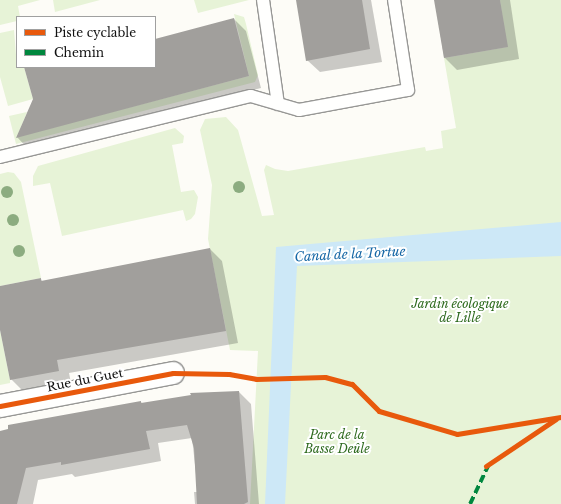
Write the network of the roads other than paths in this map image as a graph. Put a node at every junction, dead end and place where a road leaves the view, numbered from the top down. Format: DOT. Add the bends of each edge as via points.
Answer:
graph roads {
  1 [pos="263,0"];
  2 [pos="394,0"];
  3 [pos="278,104"];
  4 [pos="0,157"];
  5 [pos="173,373"];
  6 [pos="0,406"];
  1 -- 3 [label="lane"];
  2 -- 3 [label="lane" via="408,90 299,110"];
  3 -- 4 [label="lane" via="251,96"];
  5 -- 6 [label="street, Rue du Guet"];
}
